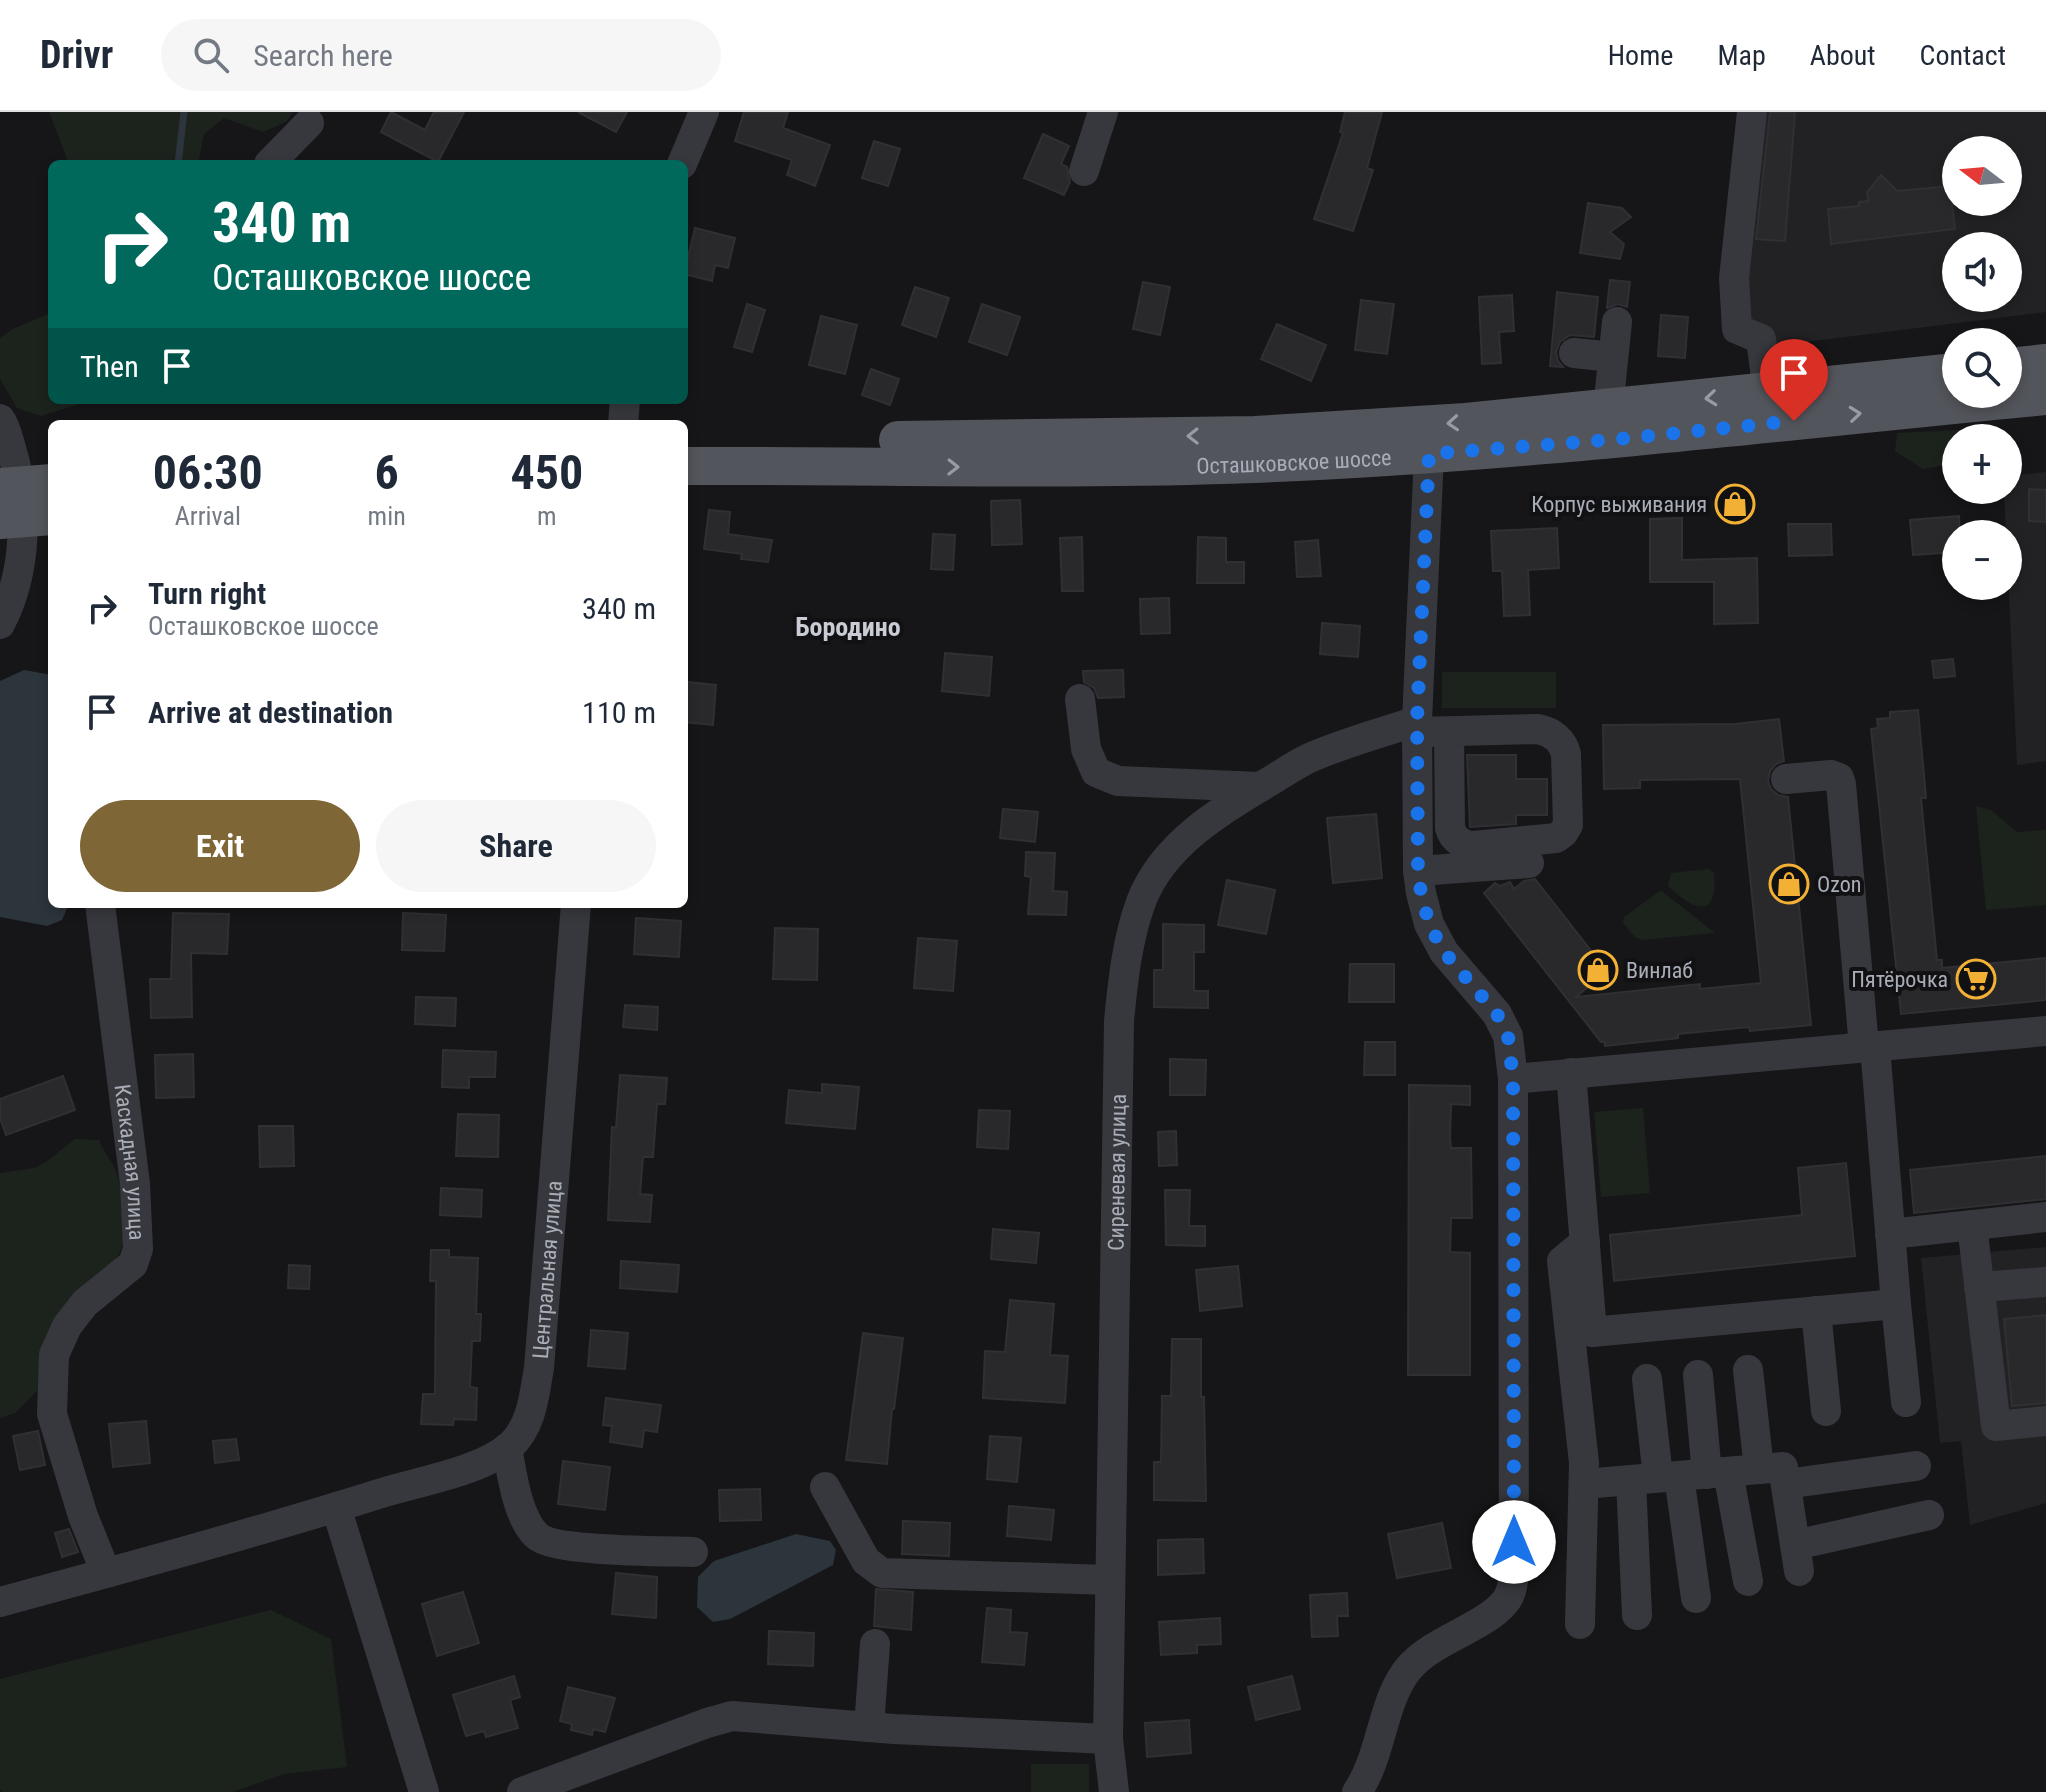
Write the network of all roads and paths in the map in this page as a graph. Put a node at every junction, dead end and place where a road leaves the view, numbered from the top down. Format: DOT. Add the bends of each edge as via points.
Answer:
graph roads {
  1 [pos="704,112"];
  2 [pos="1103,112"];
  3 [pos="1752,112"];
  4 [pos="309,123"];
  5 [pos="273,160"];
  6 [pos="684,160"];
  7 [pos="1084,171"];
  8 [pos="1617,322"];
  9 [pos="1574,353"];
  10 [pos="1613,357"];
  11 [pos="2046,363"];
  12 [pos="2022,366"];
  13 [pos="1942,373"];
  14 [pos="1768,392"];
  15 [pos="2046,396"];
  16 [pos="1608,409"];
  17 [pos="0,419"];
  18 [pos="688,441"];
  19 [pos="1429,454"];
  20 [pos="0,463"];
  21 [pos="688,466"];
  22 [pos="48,483"];
  23 [pos="0,487"];
  24 [pos="48,516"];
  25 [pos="0,520"];
  26 [pos="0,587"];
  27 [pos="0,624"];
  28 [pos="1080,699"];
  29 [pos="1417,726"];
  30 [pos="1449,732"];
  31 [pos="1786,779"];
  32 [pos="1260,787"];
  33 [pos="1529,863"];
  34 [pos="1418,871"];
  35 [pos="100,908"];
  36 [pos="576,908"];
  37 [pos="2046,1031"];
  38 [pos="1870,1047"];
  39 [pos="1571,1073"];
  40 [pos="1513,1079"];
  41 [pos="2046,1217"];
  42 [pos="1972,1225"];
  43 [pos="1890,1234"];
  44 [pos="1585,1242"];
  45 [pos="2046,1282"];
  46 [pos="1979,1287"];
  47 [pos="1896,1304"];
  48 [pos="1816,1311"];
  49 [pos="1748,1370"];
  50 [pos="1698,1375"];
  51 [pos="1647,1379"];
  52 [pos="1906,1402"];
  53 [pos="1826,1411"];
  54 [pos="2046,1421"];
  55 [pos="507,1448"];
  56 [pos="1916,1466"];
  57 [pos="1759,1469"];
  58 [pos="1681,1476"];
  59 [pos="1584,1484"];
  60 [pos="1786,1484"];
  61 [pos="825,1487"];
  62 [pos="336,1507"];
  63 [pos="1929,1515"];
  64 [pos="693,1552"];
  65 [pos="106,1573"];
  66 [pos="1110,1580"];
  67 [pos="1748,1581"];
  68 [pos="1696,1598"];
  69 [pos="0,1602"];
  70 [pos="1637,1615"];
  71 [pos="1580,1624"];
  72 [pos="875,1644"];
  73 [pos="869,1727"];
  74 [pos="1108,1739"];
  75 [pos="1113,1788"];
  76 [pos="424,1792"];
  77 [pos="522,1792"];
  78 [pos="1357,1792"];
  1 -- 6 [label="street"];
  2 -- 7 [label="street"];
  3 -- 14 [label="street" via="1734,278 1737,329 1761,339"];
  4 -- 5 [label="street"];
  8 -- 10 [label="street"];
  9 -- 10 [label="street"];
  10 -- 16 [label="street"];
  11 -- 12 [label="main road"];
  13 -- 14 [label="main road, Осташковское шоссе"];
  14 -- 16 [label="main road, Осташковское шоссе, one-way"];
  19 -- 15 [label="main road, Осташковское шоссе, one-way"];
  16 -- 18 [label="main road, Осташковское шоссе, one-way" via="1255,435"];
  17 -- 27 [label="street" via="19,473 23,528 16,581"];
  21 -- 19 [label="main road, Осташковское шоссе, one-way" via="1023,468"];
  19 -- 29 [label="street"];
  20 -- 26 [label="street" via="8,527"];
  22 -- 23 [label="main road, bridge"];
  24 -- 25 [label="main road, bridge"];
  28 -- 32 [label="street" via="1086,749 1096,772 1118,781"];
  29 -- 30 [label="street, Сиреневая улица"];
  29 -- 32 [label="street, Сиреневая улица" via="1312,757"];
  29 -- 34 [label="street"];
  30 -- 30 [label="street" via="1552,733 1566,754 1568,825 1563,833 1474,846 1456,838 1450,828"];
  31 -- 38 [label="street" via="1831,775 1841,784"];
  32 -- 66 [label="street, Сиреневая улица" via="1224,807 1156,873 1142,900 1123,974"];
  33 -- 34 [label="street"];
  34 -- 40 [label="street" via="1429,924 1444,952 1497,1014 1508,1036"];
  35 -- 65 [label="street, Каскадная улица" via="135,1184 138,1249 133,1264 85,1303 67,1326 54,1355 52,1414"];
  36 -- 55 [label="street, Центральная улица" via="539,1368 523,1433"];
  37 -- 38 [label="street"];
  38 -- 39 [label="street"];
  38 -- 43 [label="street"];
  39 -- 40 [label="street"];
  39 -- 44 [label="street"];
  40 -- 78 [label="street" via="1512,1588 1494,1612 1423,1654 1408,1670"];
  41 -- 42 [label="street"];
  42 -- 43 [label="street"];
  42 -- 46 [label="street"];
  43 -- 47 [label="street"];
  44 -- 48 [label="street" via="1592,1332"];
  44 -- 59 [label="street" via="1562,1261"];
  45 -- 46 [label="street"];
  46 -- 54 [label="street" via="1996,1426"];
  47 -- 48 [label="street"];
  47 -- 52 [label="street"];
  48 -- 53 [label="street"];
  49 -- 57 [label="street"];
  50 -- 58 [label="street"];
  51 -- 58 [label="street"];
  55 -- 62 [label="street, Центральная улица" via="474,1465"];
  55 -- 64 [label="street" via="519,1505 536,1536 560,1545"];
  56 -- 60 [label="street"];
  57 -- 58 [label="street"];
  57 -- 60 [label="street" via="1783,1467"];
  58 -- 59 [label="street"];
  58 -- 67 [label="street"];
  58 -- 68 [label="street"];
  58 -- 70 [label="street"];
  59 -- 71 [label="street"];
  60 -- 63 [label="street" via="1797,1558"];
  61 -- 66 [label="street" via="866,1561 882,1573"];
  62 -- 65 [label="street, Центральная улица"];
  62 -- 76 [label="street"];
  65 -- 69 [label="street, Центральная улица"];
  66 -- 74 [label="street, Сиреневая улица"];
  72 -- 73 [label="street"];
  73 -- 74 [label="street"];
  73 -- 77 [label="street" via="732,1716"];
  74 -- 75 [label="street, Сиреневая улица"];
}
